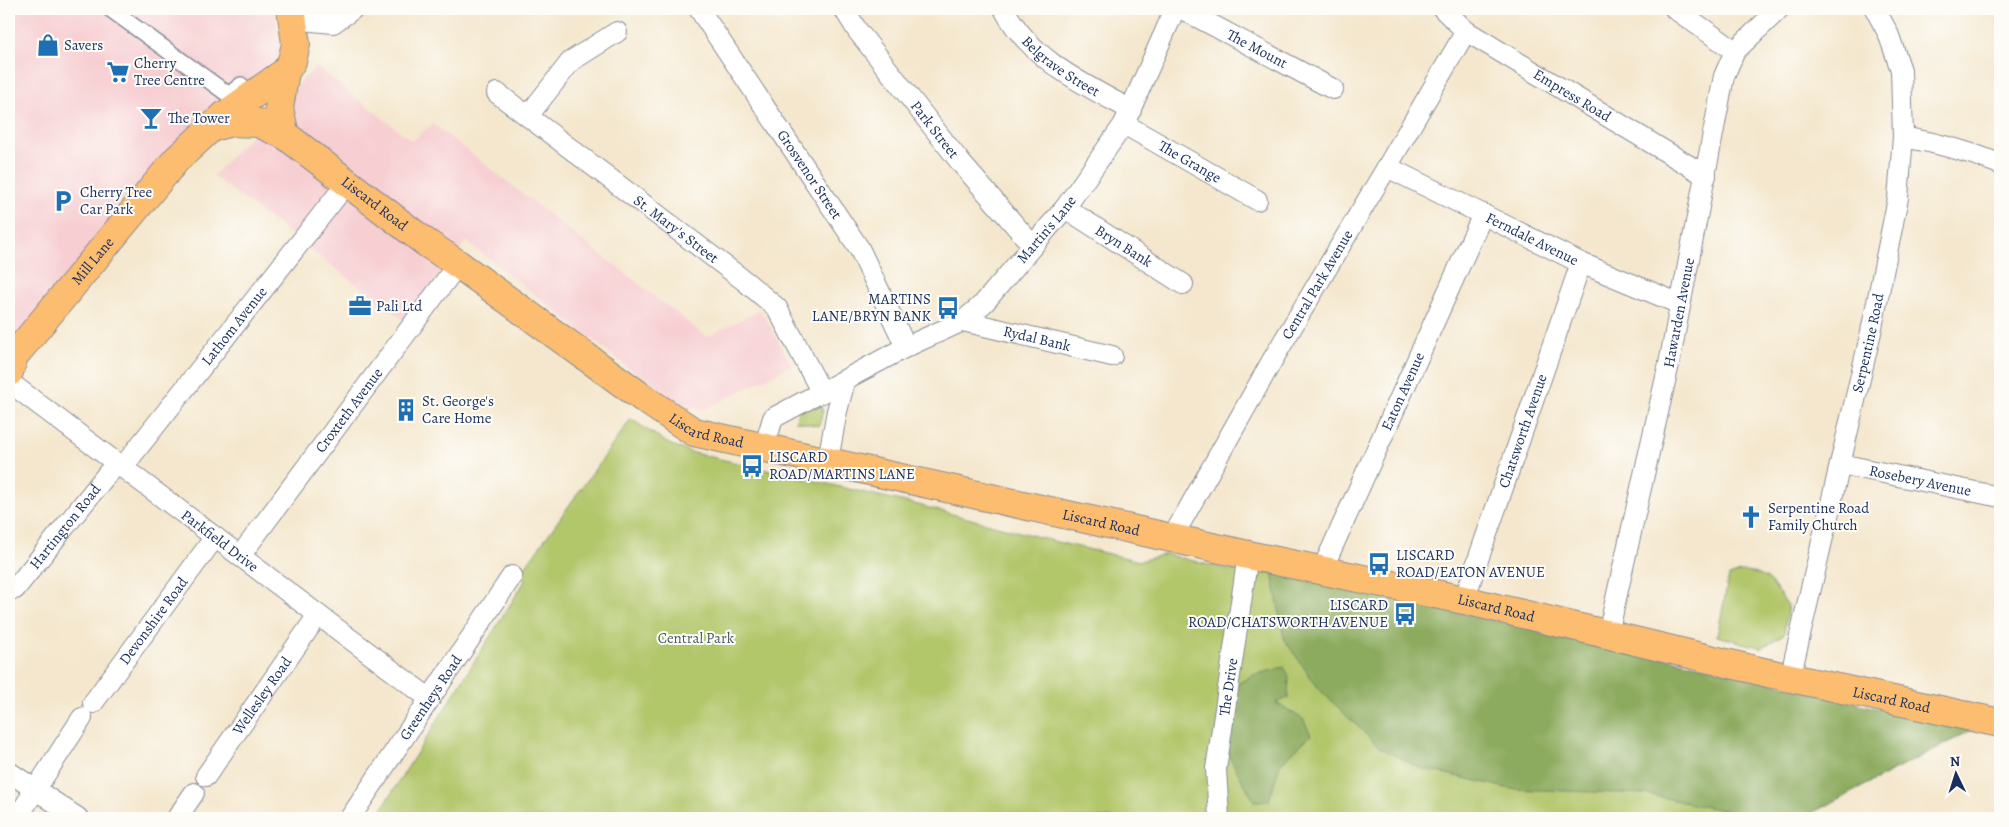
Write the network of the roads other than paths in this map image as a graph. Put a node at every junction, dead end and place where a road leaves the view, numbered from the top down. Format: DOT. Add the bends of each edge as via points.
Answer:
graph roads {
  1 [pos="110,9"];
  2 [pos="353,9"];
  3 [pos="699,9"];
  4 [pos="844,9"];
  5 [pos="1004,9"];
  6 [pos="1175,9"];
  7 [pos="1182,9"];
  8 [pos="1443,9"];
  9 [pos="1675,9"];
  10 [pos="1779,9"];
  11 [pos="1875,9"];
  12 [pos="292,14"];
  13 [pos="617,32"];
  14 [pos="1466,32"];
  15 [pos="1735,51"];
  16 [pos="285,72"];
  17 [pos="1333,89"];
  18 [pos="497,93"];
  19 [pos="252,96"];
  20 [pos="528,116"];
  21 [pos="1128,117"];
  22 [pos="213,127"];
  23 [pos="284,135"];
  24 [pos="1903,137"];
  25 [pos="2000,164"];
  26 [pos="1388,167"];
  27 [pos="1706,176"];
  28 [pos="347,183"];
  29 [pos="1257,200"];
  30 [pos="1065,208"];
  31 [pos="1483,214"];
  32 [pos="1033,246"];
  33 [pos="1581,263"];
  34 [pos="458,264"];
  35 [pos="1183,284"];
  36 [pos="1680,304"];
  37 [pos="963,321"];
  38 [pos="906,347"];
  39 [pos="1112,356"];
  40 [pos="10,367"];
  41 [pos="845,381"];
  42 [pos="822,393"];
  43 [pos="764,448"];
  44 [pos="828,460"];
  45 [pos="1840,464"];
  46 [pos="119,465"];
  47 [pos="2000,497"];
  48 [pos="214,537"];
  49 [pos="1172,538"];
  50 [pos="1248,555"];
  51 [pos="240,556"];
  52 [pos="1322,570"];
  53 [pos="512,576"];
  54 [pos="14,589"];
  55 [pos="1464,600"];
  56 [pos="318,615"];
  57 [pos="1608,634"];
  58 [pos="1790,678"];
  59 [pos="430,699"];
  60 [pos="2000,724"];
  61 [pos="9,772"];
  62 [pos="206,776"];
  63 [pos="36,790"];
  64 [pos="194,793"];
  65 [pos="17,818"];
  66 [pos="78,818"];
  67 [pos="176,818"];
  68 [pos="350,818"];
  69 [pos="1219,818"];
  1 -- 19 [label="street" via="228,95 241,85"];
  2 -- 12 [label="street" via="333,23"];
  3 -- 38 [label="street, Grosvenor Street" via="859,248"];
  4 -- 32 [label="street, Park Street" via="961,164"];
  5 -- 21 [label="street, Belgrave Street" via="1029,45"];
  6 -- 21 [label="street, Martin's Lane"];
  7 -- 17 [label="street, The Mount"];
  8 -- 14 [label="street, Empress Road"];
  9 -- 15 [label="street"];
  10 -- 15 [label="street, Hawarden Avenue"];
  11 -- 24 [label="street, Serpentine Road" via="1888,33 1901,70"];
  12 -- 16 [label="main road" via="296,44"];
  13 -- 20 [label="street" via="571,62"];
  14 -- 26 [label="street, Central Park Avenue"];
  14 -- 27 [label="street, Empress Road"];
  15 -- 27 [label="street, Hawarden Avenue" via="1724,76"];
  16 -- 19 [label="main road, Mill Lane"];
  16 -- 23 [label="main road" via="279,108"];
  18 -- 20 [label="street, St. Mary's Street"];
  19 -- 22 [label="main road, Mill Lane"];
  20 -- 42 [label="street, St. Mary's Street" via="777,308"];
  21 -- 29 [label="street, The Grange"];
  21 -- 30 [label="street, Martin's Lane"];
  22 -- 23 [label="main road, Liscard Road" via="231,122 258,123"];
  22 -- 40 [label="main road, Mill Lane" via="176,160"];
  23 -- 28 [label="main road, Liscard Road"];
  24 -- 25 [label="street" via="1969,152"];
  24 -- 45 [label="street, Serpentine Road" via="1898,198 1890,242"];
  26 -- 31 [label="street, Ferndale Avenue"];
  26 -- 49 [label="street, Central Park Avenue" via="1273,359"];
  27 -- 36 [label="street, Hawarden Avenue"];
  28 -- 34 [label="main road, Liscard Road"];
  28 -- 46 [label="street, Lathom Avenue"];
  30 -- 32 [label="street, Martin's Lane"];
  30 -- 35 [label="street, Bryn Bank"];
  31 -- 33 [label="street, Ferndale Avenue"];
  31 -- 52 [label="street, Eaton Avenue"];
  32 -- 37 [label="street, Martin's Lane" via="984,303"];
  33 -- 36 [label="street, Ferndale Avenue"];
  33 -- 55 [label="street, Chatsworth Avenue"];
  34 -- 43 [label="main road, Liscard Road" via="694,432"];
  34 -- 51 [label="street, Croxteth Avenue"];
  36 -- 57 [label="street, Hawarden Avenue"];
  37 -- 38 [label="street, Martin's Lane"];
  37 -- 39 [label="street, Rydal Bank"];
  38 -- 41 [label="street, Martin's Lane"];
  40 -- 46 [label="street, Parkfield Drive"];
  41 -- 42 [label="street, Martin's Lane"];
  41 -- 44 [label="street"];
  42 -- 43 [label="street, Martin's Lane" via="773,418"];
  43 -- 44 [label="main road, Liscard Road"];
  44 -- 49 [label="main road, Liscard Road"];
  45 -- 47 [label="street, Rosebery Avenue"];
  45 -- 58 [label="street, Serpentine Road"];
  46 -- 48 [label="street, Parkfield Drive"];
  46 -- 54 [label="street, Hartington Road"];
  48 -- 51 [label="street, Parkfield Drive"];
  48 -- 63 [label="street, Devonshire Road" via="88,711"];
  49 -- 50 [label="main road, Liscard Road"];
  50 -- 52 [label="main road, Liscard Road"];
  50 -- 69 [label="street, The Drive" via="1216,769"];
  51 -- 56 [label="street, Parkfield Drive"];
  52 -- 55 [label="main road, Liscard Road"];
  53 -- 59 [label="street, Greenheys Road"];
  55 -- 57 [label="main road, Liscard Road"];
  56 -- 59 [label="street, Parkfield Drive"];
  56 -- 62 [label="street, Wellesley Road"];
  57 -- 58 [label="main road, Liscard Road"];
  58 -- 60 [label="main road, Liscard Road"];
  59 -- 68 [label="street, Greenheys Road"];
  61 -- 63 [label="street"];
  63 -- 65 [label="street, Devonshire Road"];
  63 -- 66 [label="street"];
  64 -- 67 [label="street"];
}
